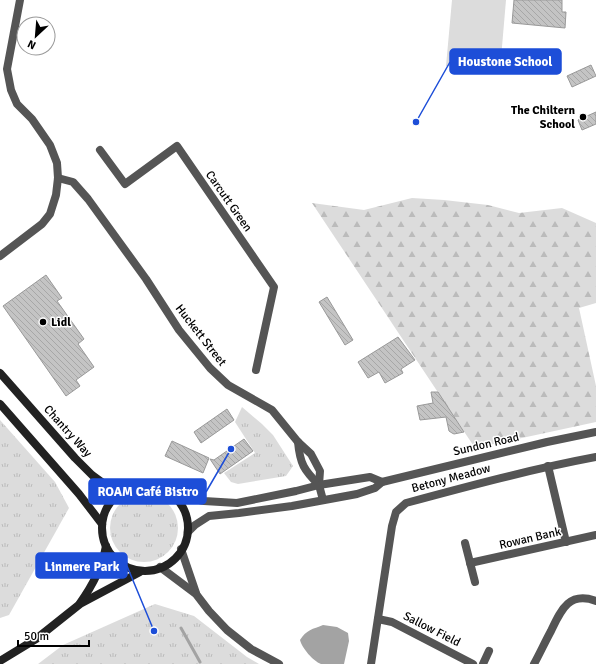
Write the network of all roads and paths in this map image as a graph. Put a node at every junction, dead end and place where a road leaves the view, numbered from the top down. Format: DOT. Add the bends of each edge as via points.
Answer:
graph roads {
  1 [pos="20,0"];
  2 [pos="100,150"];
  3 [pos="58,178"];
  4 [pos="0,256"];
  5 [pos="256,370"];
  6 [pos="0,373"];
  7 [pos="0,404"];
  8 [pos="596,432"];
  9 [pos="298,442"];
  10 [pos="596,457"];
  11 [pos="548,466"];
  12 [pos="382,482"];
  13 [pos="319,485"];
  14 [pos="129,488"];
  15 [pos="170,494"];
  16 [pos="323,500"];
  17 [pos="102,524"];
  18 [pos="188,532"];
  19 [pos="596,535"];
  20 [pos="566,542"];
  21 [pos="465,543"];
  22 [pos="106,546"];
  23 [pos="181,549"];
  24 [pos="470,563"];
  25 [pos="160,567"];
  26 [pos="140,572"];
  27 [pos="475,582"];
  28 [pos="196,594"];
  29 [pos="596,601"];
  30 [pos="80,604"];
  31 [pos="378,619"];
  32 [pos="489,651"];
  33 [pos="0,661"];
  34 [pos="279,664"];
  35 [pos="371,664"];
  36 [pos="474,664"];
  37 [pos="483,664"];
  38 [pos="534,664"];
  1 -- 3 [label="street" via="7,69 11,90 17,104 32,119 50,145 57,163"];
  2 -- 5 [label="street, Carcutt Green" via="125,184 177,146 274,287"];
  3 -- 4 [label="street" via="50,214 42,224"];
  3 -- 9 [label="street, Huckett Street" via="73,182 88,199 179,330 210,368 228,385 272,410"];
  6 -- 14 [label="main road, Chantry Way" via="92,475 114,488"];
  7 -- 17 [label="main road"];
  8 -- 12 [label="street, Sundon Road"];
  9 -- 13 [label="street" via="299,458 306,472"];
  9 -- 13 [label="street, Huckett Street" via="311,454 320,471"];
  10 -- 11 [label="street, Betony Meadow"];
  11 -- 20 [label="street"];
  11 -- 31 [label="street, Betony Meadow" via="406,503 396,512 392,526"];
  12 -- 13 [label="street, Sundon Road" via="370,477"];
  12 -- 16 [label="street, Sundon Road" via="375,488 363,492"];
  13 -- 15 [label="street, Sundon Road" via="237,502 204,501"];
  13 -- 16 [label="street, Huckett Street"];
  14 -- 15 [label="main road" via="150,486"];
  14 -- 17 [label="main road" via="110,503"];
  15 -- 18 [label="main road" via="186,516"];
  16 -- 18 [label="street, Sundon Road" via="209,516 195,524"];
  17 -- 22 [label="main road"];
  18 -- 23 [label="main road"];
  19 -- 20 [label="street, Rowan Bank"];
  20 -- 24 [label="street, Rowan Bank"];
  21 -- 24 [label="street"];
  22 -- 26 [label="main road" via="118,563"];
  22 -- 30 [label="main road" via="99,573"];
  23 -- 25 [label="main road" via="174,558"];
  23 -- 28 [label="street"];
  24 -- 27 [label="street"];
  25 -- 26 [label="main road"];
  25 -- 28 [label="street"];
  26 -- 30 [label="main road"];
  28 -- 34 [label="street" via="227,630 251,649"];
  29 -- 38 [label="street" via="579,598 564,606"];
  30 -- 33 [label="main road" via="36,638"];
  31 -- 35 [label="street, Betony Meadow"];
  31 -- 36 [label="street, Sallow Field" via="392,622"];
  32 -- 37 [label="street"];
}
